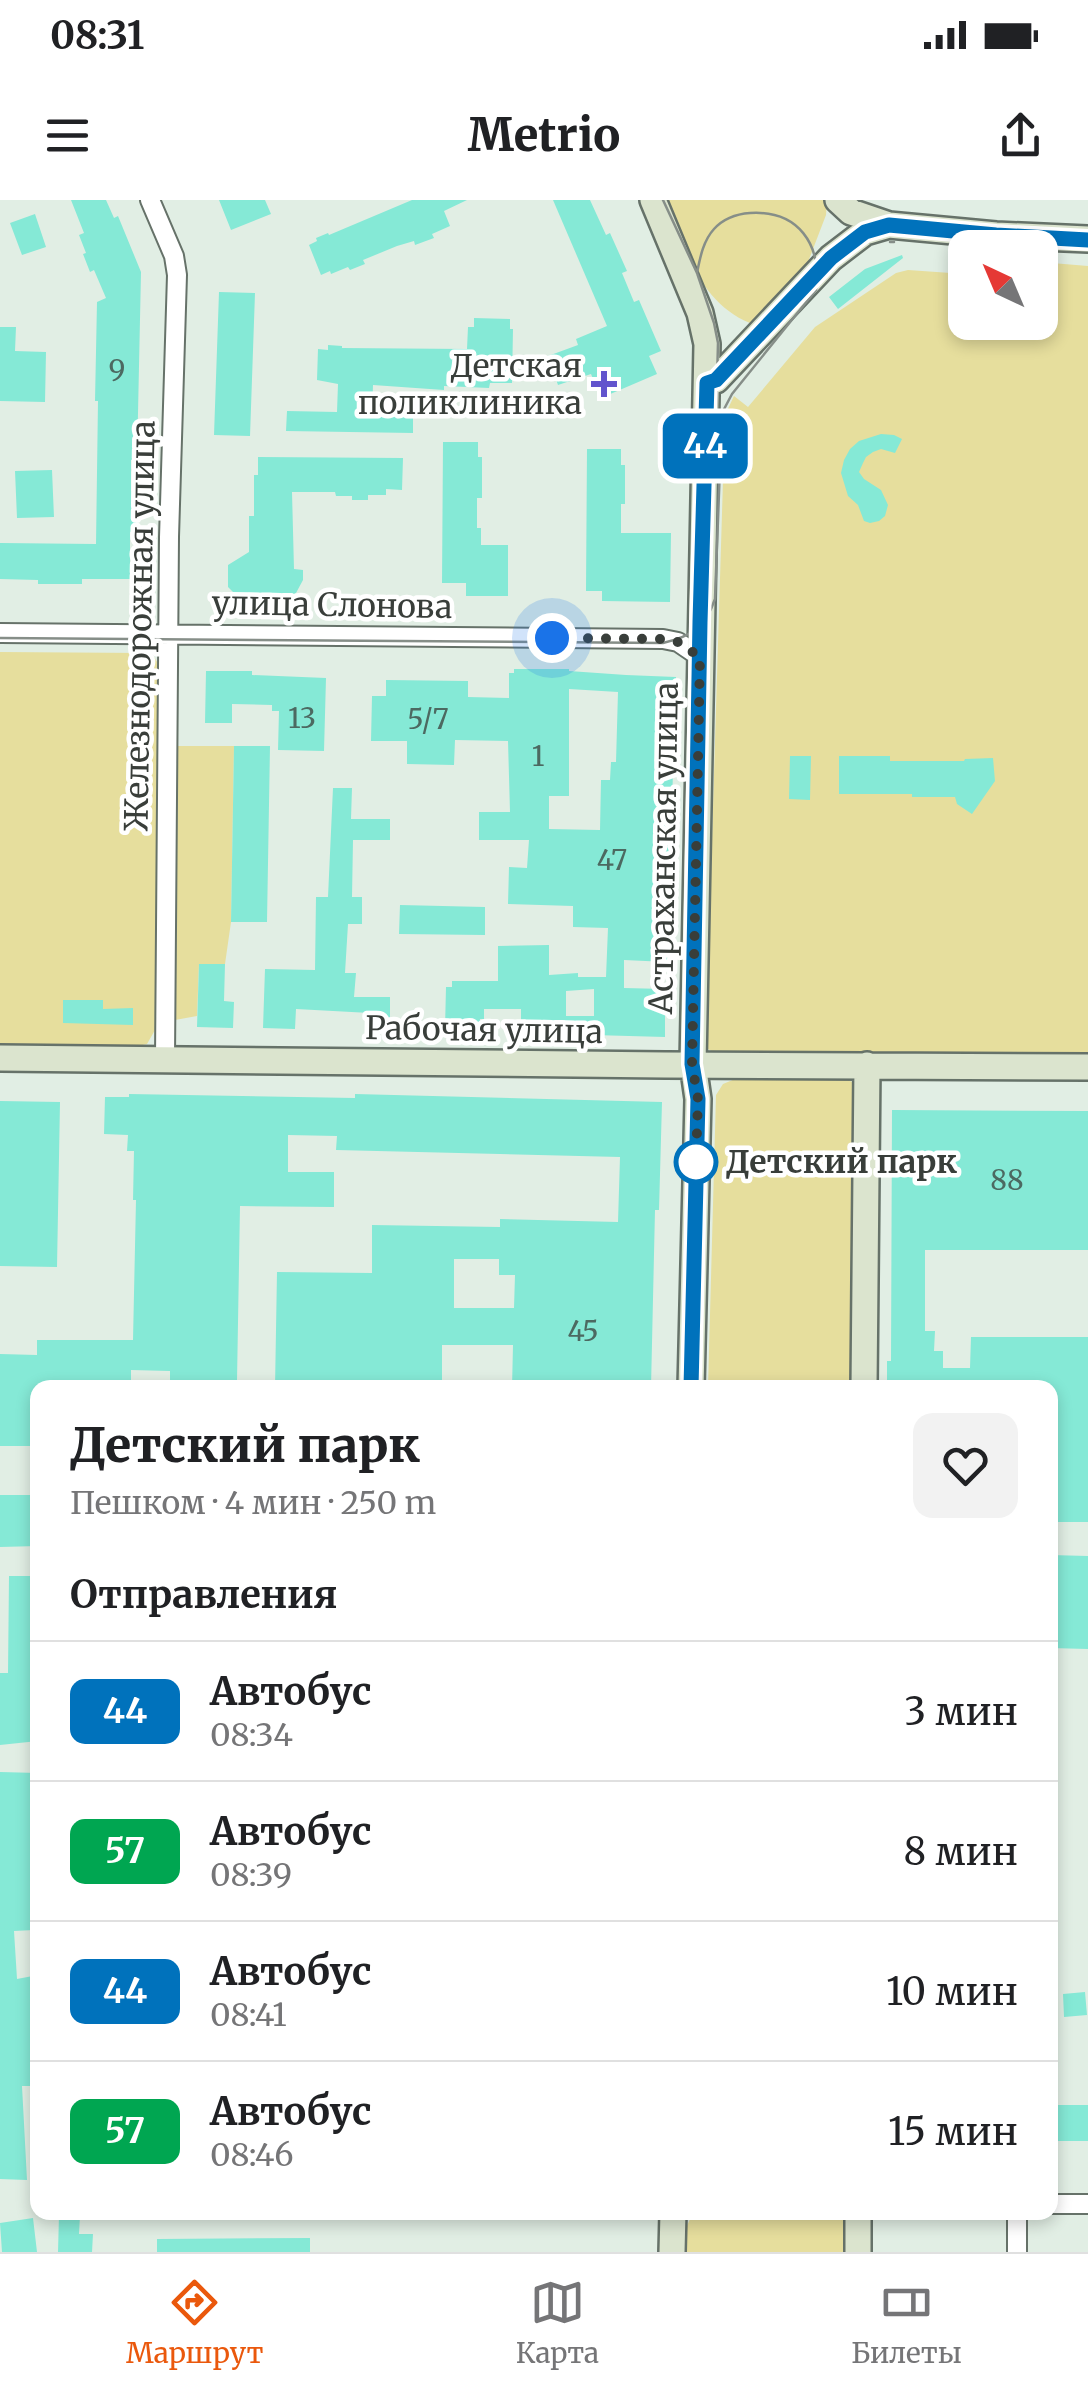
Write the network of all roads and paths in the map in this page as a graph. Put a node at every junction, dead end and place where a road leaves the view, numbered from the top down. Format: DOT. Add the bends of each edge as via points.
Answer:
graph roads {
  1 [pos="150,200"];
  2 [pos="653,200"];
  3 [pos="838,200"];
  4 [pos="889,225"];
  5 [pos="1088,240"];
  6 [pos="707,383"];
  7 [pos="700,622"];
  8 [pos="0,633"];
  9 [pos="168,633"];
  10 [pos="663,639"];
  11 [pos="700,657"];
  12 [pos="0,1058"];
  13 [pos="165,1058"];
  14 [pos="692,1064"];
  15 [pos="867,1065"];
  16 [pos="1088,1067"];
  17 [pos="691,1380"];
  18 [pos="864,1380"];
  19 [pos="1058,2204"];
  20 [pos="1088,2204"];
  21 [pos="673,2220"];
  22 [pos="858,2220"];
  23 [pos="1016,2220"];
  24 [pos="672,2252"];
  25 [pos="858,2252"];
  26 [pos="1017,2252"];
  1 -- 9 [label="street, Железнодорожная улица" via="177,276"];
  2 -- 6 [label="main road, Астраханская улица" via="700,313"];
  3 -- 4 [label="main road"];
  4 -- 5 [label="main road"];
  4 -- 6 [label="main road" via="865,232 831,258"];
  6 -- 7 [label="main road, Астраханская улица"];
  7 -- 10 [label="street, улица Слонова"];
  7 -- 11 [label="main road, Астраханская улица"];
  8 -- 9 [label="street, улица Слонова"];
  9 -- 10 [label="street, улица Слонова"];
  9 -- 13 [label="street, Железнодорожная улица"];
  10 -- 11 [label="street, улица Слонова"];
  11 -- 14 [label="main road, Астраханская улица"];
  12 -- 13 [label="main road, Рабочая улица"];
  13 -- 14 [label="main road, Рабочая улица"];
  14 -- 15 [label="main road, Рабочая улица"];
  14 -- 17 [label="main road, Астраханская улица" via="698,1099"];
  15 -- 16 [label="main road, Рабочая улица"];
  15 -- 18 [label="main road"];
  19 -- 20 [label="street"];
  21 -- 24 [label="main road"];
  22 -- 25 [label="main road"];
  23 -- 26 [label="street"];
}
